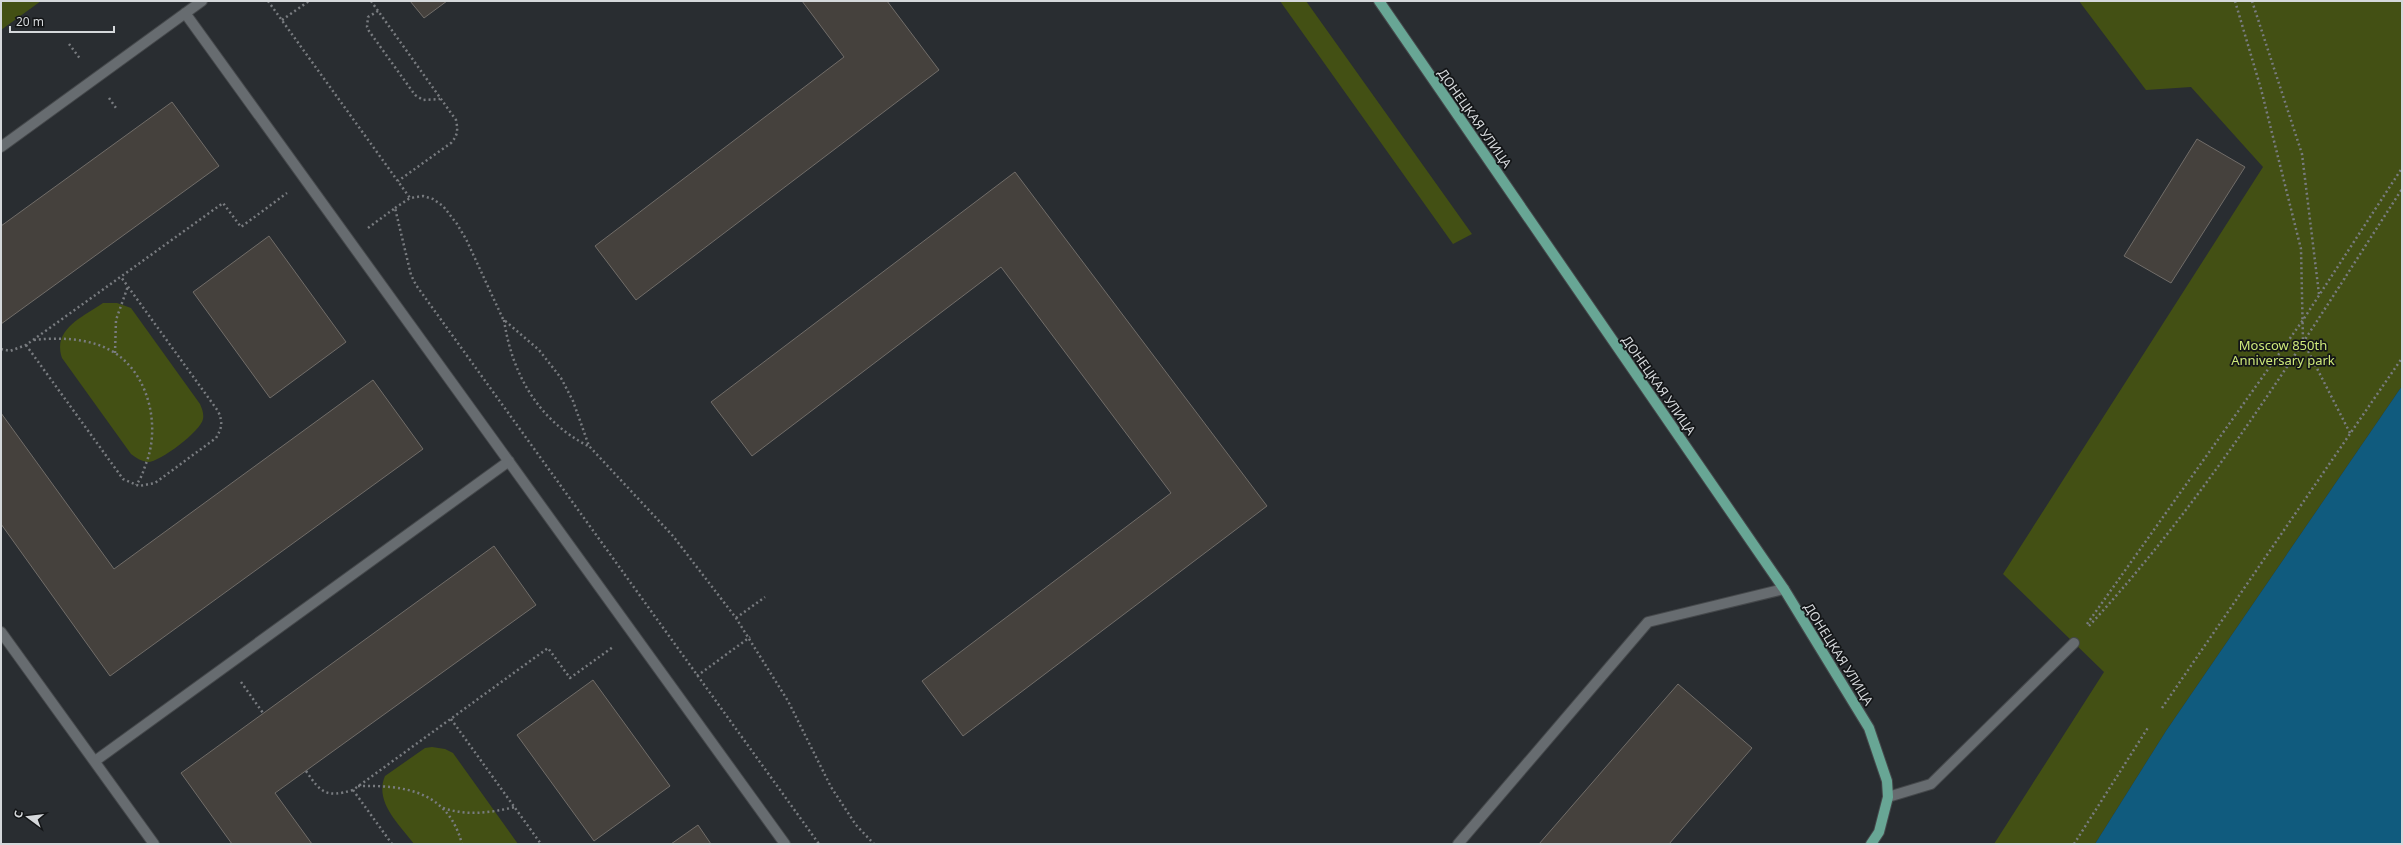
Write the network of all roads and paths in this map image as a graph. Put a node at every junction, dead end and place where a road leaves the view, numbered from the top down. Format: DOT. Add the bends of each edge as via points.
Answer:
graph roads {
  1 [pos="202,1"];
  2 [pos="268,1"];
  3 [pos="309,1"];
  4 [pos="370,1"];
  5 [pos="1379,1"];
  6 [pos="2235,1"];
  7 [pos="2252,1"];
  8 [pos="378,11"];
  9 [pos="185,13"];
  10 [pos="282,20"];
  11 [pos="441,99"];
  12 [pos="1,147"];
  13 [pos="2402,168"];
  14 [pos="306,180"];
  15 [pos="398,182"];
  16 [pos="2402,189"];
  17 [pos="410,198"];
  18 [pos="395,208"];
  19 [pos="350,241"];
  20 [pos="121,277"];
  21 [pos="128,286"];
  22 [pos="2319,294"];
  23 [pos="504,319"];
  24 [pos="2303,320"];
  25 [pos="34,340"];
  26 [pos="2303,341"];
  27 [pos="26,345"];
  28 [pos="1,349"];
  29 [pos="115,353"];
  30 [pos="2402,358"];
  31 [pos="2350,433"];
  32 [pos="589,446"];
  33 [pos="509,461"];
  34 [pos="136,485"];
  35 [pos="1784,589"];
  36 [pos="765,597"];
  37 [pos="736,618"];
  38 [pos="1,632"];
  39 [pos="632,632"];
  40 [pos="750,638"];
  41 [pos="2074,642"];
  42 [pos="228,664"];
  43 [pos="697,676"];
  44 [pos="675,692"];
  45 [pos="2162,708"];
  46 [pos="263,713"];
  47 [pos="451,719"];
  48 [pos="2149,726"];
  49 [pos="94,761"];
  50 [pos="306,771"];
  51 [pos="357,786"];
  52 [pos="353,790"];
  53 [pos="1888,797"];
  54 [pos="515,807"];
  55 [pos="442,808"];
  56 [pos="154,844"];
  57 [pos="392,844"];
  58 [pos="462,844"];
  59 [pos="542,844"];
  60 [pos="786,844"];
  61 [pos="819,844"];
  62 [pos="874,844"];
  63 [pos="1458,844"];
  64 [pos="1871,844"];
  65 [pos="2074,844"];
  1 -- 9 [label="street"];
  2 -- 10 [label="path"];
  3 -- 10 [label="path"];
  4 -- 8 [label="path"];
  5 -- 35 [label="main road, ДОНЕЦКАЯ УЛИЦА"];
  6 -- 24 [label="path" via="2261,89 2301,249"];
  7 -- 22 [label="path" via="2302,154"];
  8 -- 11 [label="path"];
  8 -- 11 [label="path" via="368,18 367,23 373,37 415,95 423,100"];
  9 -- 12 [label="street"];
  9 -- 14 [label="street"];
  10 -- 15 [label="path"];
  11 -- 15 [label="path" via="456,120 457,136"];
  13 -- 22 [label="path"];
  14 -- 19 [label="street"];
  14 -- 20 [label="path" via="241,227 223,203"];
  15 -- 17 [label="path"];
  16 -- 26 [label="path"];
  17 -- 18 [label="path"];
  17 -- 23 [label="path" via="423,196 433,199 443,206 457,224"];
  18 -- 19 [label="path"];
  18 -- 43 [label="path" via="416,286"];
  19 -- 33 [label="street"];
  20 -- 21 [label="path"];
  20 -- 25 [label="path"];
  21 -- 29 [label="path" via="116,320"];
  21 -- 34 [label="path" via="222,419 221,430 216,438 155,483"];
  22 -- 24 [label="path"];
  23 -- 32 [label="path" via="539,350 561,378"];
  23 -- 32 [label="path" via="507,344 513,363 535,402 554,423"];
  24 -- 26 [label="path"];
  24 -- 41 [label="path"];
  25 -- 27 [label="path"];
  25 -- 29 [label="path" via="67,339 86,342"];
  26 -- 31 [label="path"];
  26 -- 41 [label="path" via="2243,431 2130,581"];
  27 -- 28 [label="path" via="10,351"];
  27 -- 34 [label="path" via="123,480"];
  29 -- 34 [label="path" via="126,363 141,384 148,399 153,427 150,455"];
  30 -- 31 [label="path"];
  31 -- 45 [label="path"];
  32 -- 37 [label="path" via="673,536"];
  33 -- 39 [label="street"];
  33 -- 42 [label="street"];
  35 -- 53 [label="main road, ДОНЕЦКАЯ УЛИЦА" via="1869,728 1887,781"];
  35 -- 63 [label="street" via="1648,622"];
  36 -- 37 [label="path"];
  37 -- 40 [label="path"];
  38 -- 49 [label="street"];
  39 -- 44 [label="street"];
  39 -- 47 [label="path" via="570,678 548,648"];
  40 -- 43 [label="path"];
  40 -- 62 [label="path" via="788,701 831,787 856,825"];
  41 -- 53 [label="street" via="1931,784"];
  42 -- 46 [label="path"];
  42 -- 49 [label="street"];
  43 -- 44 [label="path"];
  43 -- 61 [label="path"];
  44 -- 60 [label="street"];
  47 -- 51 [label="path"];
  47 -- 54 [label="path"];
  48 -- 65 [label="path"];
  49 -- 56 [label="street"];
  50 -- 52 [label="path" via="318,788 328,794 336,795"];
  51 -- 52 [label="path"];
  51 -- 55 [label="path" via="406,788 422,794"];
  52 -- 57 [label="path"];
  53 -- 64 [label="main road" via="1879,832"];
  54 -- 55 [label="path" via="487,814"];
  54 -- 59 [label="path"];
  55 -- 58 [label="path" via="452,821"];
}
